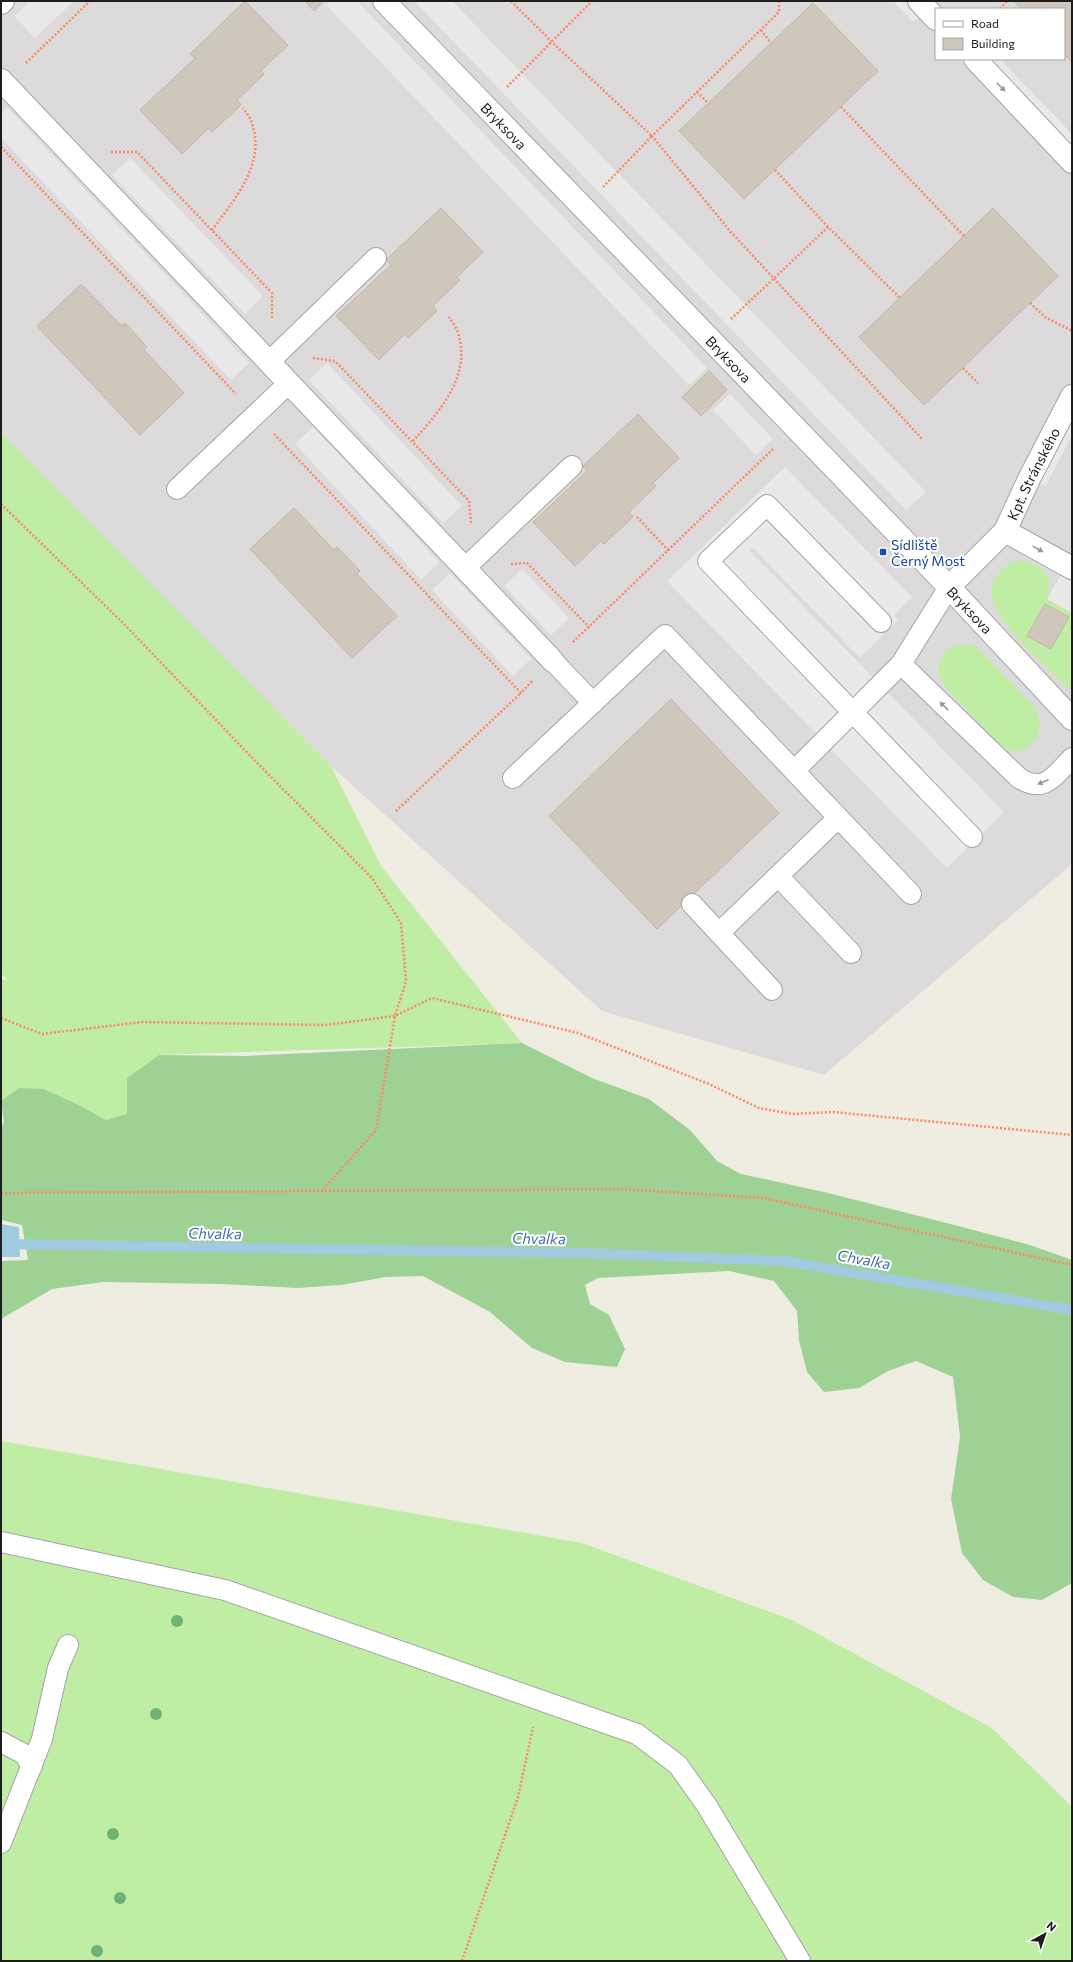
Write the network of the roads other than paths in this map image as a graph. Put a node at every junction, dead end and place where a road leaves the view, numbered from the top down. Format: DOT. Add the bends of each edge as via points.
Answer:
graph roads {
  1 [pos="384,1"];
  2 [pos="919,1"];
  3 [pos="935,18"];
  4 [pos="975,60"];
  5 [pos="1,80"];
  6 [pos="1072,162"];
  7 [pos="376,258"];
  8 [pos="269,362"];
  9 [pos="289,383"];
  10 [pos="1072,396"];
  11 [pos="572,466"];
  12 [pos="177,489"];
  13 [pos="1005,531"];
  14 [pos="465,568"];
  15 [pos="1072,568"];
  16 [pos="949,587"];
  17 [pos="881,622"];
  18 [pos="553,661"];
  19 [pos="901,664"];
  20 [pos="593,703"];
  21 [pos="853,712"];
  22 [pos="1072,719"];
  23 [pos="1072,758"];
  24 [pos="794,771"];
  25 [pos="513,778"];
  26 [pos="838,818"];
  27 [pos="972,837"];
  28 [pos="778,876"];
  29 [pos="911,894"];
  30 [pos="692,904"];
  31 [pos="720,933"];
  32 [pos="850,953"];
  33 [pos="772,990"];
  34 [pos="1,1542"];
  35 [pos="68,1645"];
  36 [pos="1,1742"];
  37 [pos="32,1766"];
  38 [pos="1,1843"];
  39 [pos="800,1961"];
  1 -- 16 [label="street, Bryksova"];
  2 -- 3 [label="street"];
  4 -- 6 [label="street, one-way"];
  5 -- 8 [label="street"];
  7 -- 8 [label="lane"];
  8 -- 9 [label="street"];
  9 -- 12 [label="lane"];
  9 -- 14 [label="street"];
  10 -- 13 [label="street, Kpt. Stránského"];
  11 -- 14 [label="lane"];
  13 -- 15 [label="street, Kpt. Stránského, one-way"];
  13 -- 16 [label="street, Kpt. Stránského"];
  14 -- 18 [label="street"];
  16 -- 19 [label="lane"];
  16 -- 22 [label="street, Bryksova"];
  17 -- 21 [label="lane" via="767,505 708,561"];
  18 -- 20 [label="lane"];
  19 -- 21 [label="lane"];
  23 -- 19 [label="lane, one-way" via="1046,782 1039,785 1029,784 1019,778"];
  20 -- 24 [label="lane" via="665,635"];
  20 -- 25 [label="lane"];
  21 -- 24 [label="lane"];
  21 -- 27 [label="lane"];
  24 -- 26 [label="lane"];
  26 -- 28 [label="lane"];
  26 -- 29 [label="lane"];
  28 -- 31 [label="lane"];
  28 -- 32 [label="lane"];
  30 -- 31 [label="lane"];
  31 -- 33 [label="lane"];
  34 -- 39 [label="lane" via="225,1590 637,1734 678,1765 707,1806"];
  35 -- 37 [label="lane" via="58,1668 50,1708"];
  36 -- 37 [label="lane" via="24,1754"];
  37 -- 38 [label="lane"];
}
